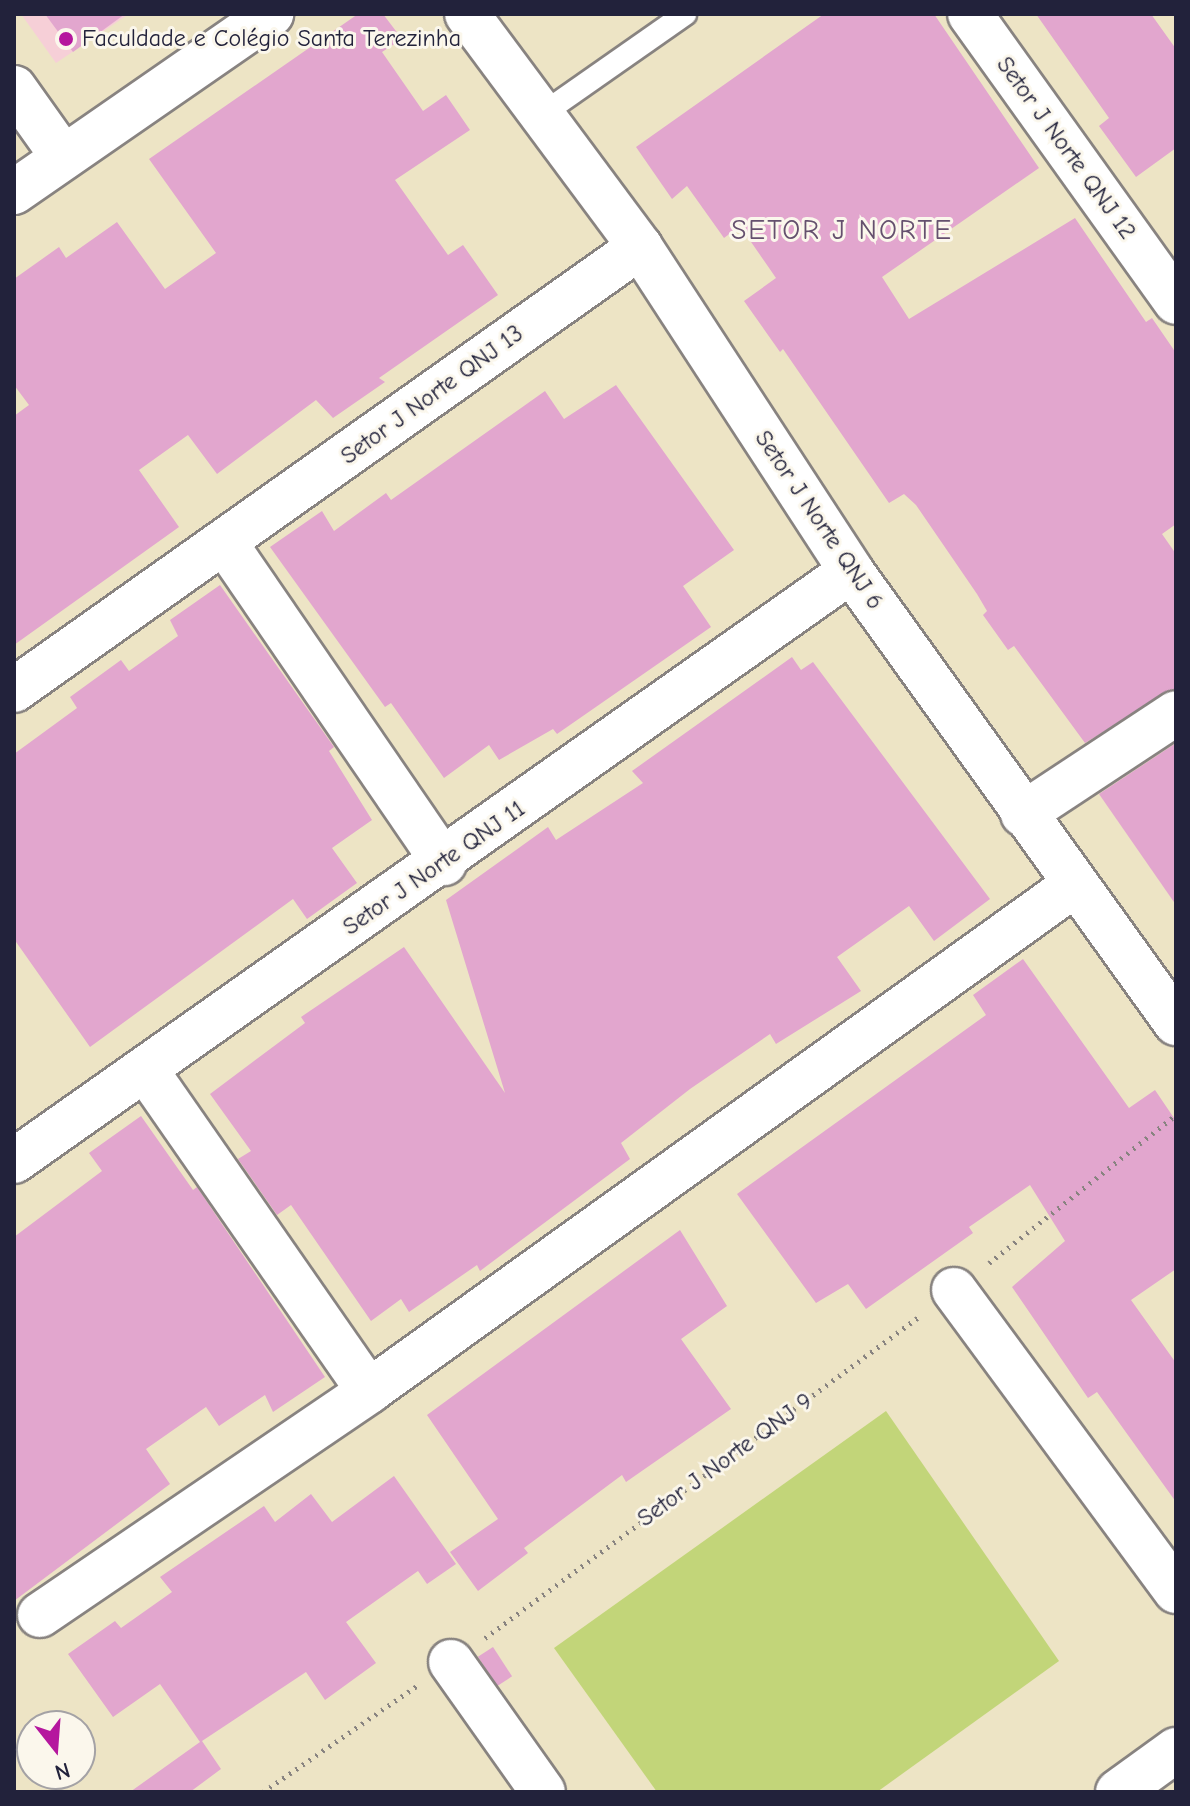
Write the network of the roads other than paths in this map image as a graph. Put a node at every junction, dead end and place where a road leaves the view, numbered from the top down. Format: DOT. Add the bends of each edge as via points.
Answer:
graph roads {
  1 [pos="271,14"];
  2 [pos="467,14"];
  3 [pos="685,14"];
  4 [pos="970,14"];
  5 [pos="14,88"];
  6 [pos="541,115"];
  7 [pos="63,157"];
  8 [pos="14,192"];
  9 [pos="640,247"];
  10 [pos="1171,285"];
  11 [pos="225,543"];
  12 [pos="851,571"];
  13 [pos="14,690"];
  14 [pos="1176,713"];
  15 [pos="1023,814"];
  16 [pos="444,863"];
  17 [pos="1074,885"];
  18 [pos="1176,1023"];
  19 [pos="145,1069"];
  20 [pos="14,1161"];
  21 [pos="954,1290"];
  22 [pos="369,1391"];
  23 [pos="1176,1591"];
  24 [pos="40,1615"];
  25 [pos="451,1662"];
  26 [pos="1176,1750"];
  27 [pos="543,1792"];
  28 [pos="1118,1792"];
  1 -- 7 [label="street"];
  2 -- 6 [label="street, Setor J Norte QNJ 6"];
  3 -- 6 [label="lane"];
  4 -- 10 [label="street, Setor J Norte QNJ 12"];
  5 -- 7 [label="street"];
  6 -- 9 [label="street, Setor J Norte QNJ 6"];
  7 -- 8 [label="street"];
  9 -- 11 [label="street, Setor J Norte QNJ 13"];
  9 -- 12 [label="street, Setor J Norte QNJ 6"];
  11 -- 13 [label="street, Setor J Norte QNJ 13"];
  11 -- 16 [label="street"];
  12 -- 15 [label="street, Setor J Norte QNJ 6"];
  12 -- 16 [label="street, Setor J Norte QNJ 11"];
  14 -- 15 [label="street"];
  15 -- 17 [label="street, Setor J Norte QNJ 6"];
  16 -- 19 [label="street, Setor J Norte QNJ 11"];
  17 -- 18 [label="street, Setor J Norte QNJ 6"];
  17 -- 22 [label="street"];
  19 -- 20 [label="street, Setor J Norte QNJ 11"];
  19 -- 22 [label="street"];
  21 -- 23 [label="street"];
  22 -- 24 [label="street"];
  25 -- 27 [label="street"];
  26 -- 28 [label="street"];
}
